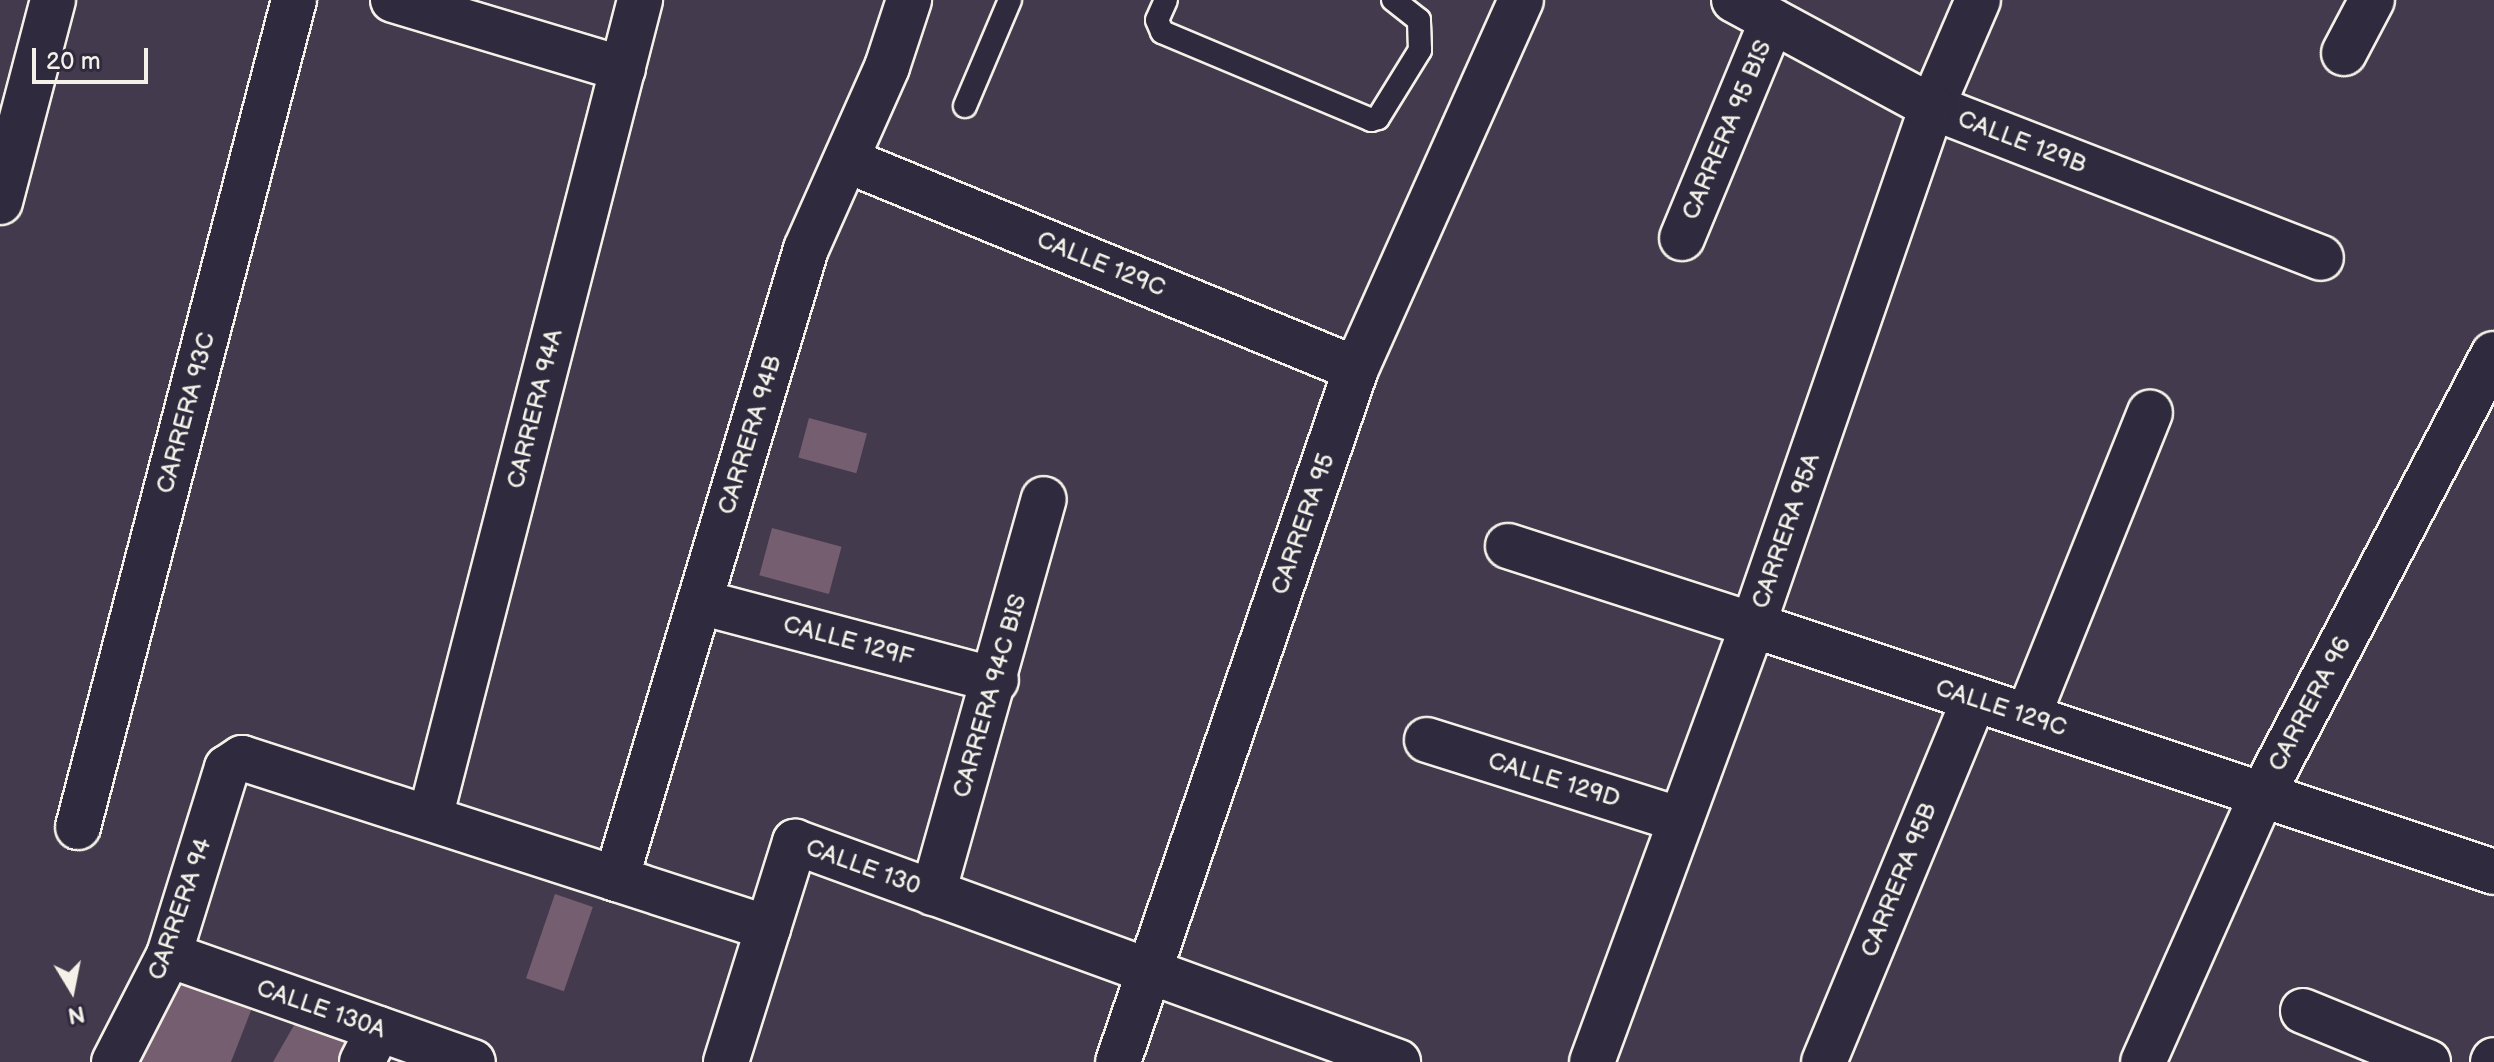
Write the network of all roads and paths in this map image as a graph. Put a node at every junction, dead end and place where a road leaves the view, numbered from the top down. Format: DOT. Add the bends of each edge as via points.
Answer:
graph roads {
  1 [pos="53,0"];
  2 [pos="294,0"];
  3 [pos="393,0"];
  4 [pos="640,0"];
  5 [pos="909,0"];
  6 [pos="1010,0"];
  7 [pos="1166,0"];
  8 [pos="1393,0"];
  9 [pos="1521,0"];
  10 [pos="1734,0"];
  11 [pos="1978,0"];
  12 [pos="2372,0"];
  13 [pos="1772,21"];
  14 [pos="2344,53"];
  15 [pos="623,69"];
  16 [pos="965,106"];
  17 [pos="1932,107"];
  18 [pos="846,160"];
  19 [pos="0,202"];
  20 [pos="1682,238"];
  21 [pos="2321,258"];
  22 [pos="2494,354"];
  23 [pos="1356,369"];
  24 [pos="2150,413"];
  25 [pos="1044,499"];
  26 [pos="1508,546"];
  27 [pos="700,602"];
  28 [pos="1753,625"];
  29 [pos="996,680"];
  30 [pos="1974,699"];
  31 [pos="2028,716"];
  32 [pos="1427,740"];
  33 [pos="2262,795"];
  34 [pos="430,818"];
  35 [pos="1681,820"];
  36 [pos="78,827"];
  37 [pos="2494,872"];
  38 [pos="616,879"];
  39 [pos="933,893"];
  40 [pos="768,928"];
  41 [pos="169,955"];
  42 [pos="1149,971"];
  43 [pos="2303,1011"];
  44 [pos="371,1046"];
  45 [pos="1370,1057"];
  46 [pos="114,1062"];
  47 [pos="473,1062"];
  48 [pos="726,1062"];
  49 [pos="1118,1062"];
  50 [pos="1592,1062"];
  51 [pos="1824,1062"];
  52 [pos="2143,1062"];
  53 [pos="2428,1062"];
  1 -- 19 [label="street"];
  2 -- 36 [label="street, CARRERA 93C"];
  3 -- 15 [label="street"];
  4 -- 15 [label="street, CARRERA 94A"];
  5 -- 18 [label="street, CARRERA 94B" via="887,67"];
  6 -- 16 [label="lane"];
  7 -- 8 [label="lane" via="1157,20 1162,32 1371,120 1378,118 1420,50 1419,20"];
  9 -- 23 [label="street, CARRERA 95"];
  10 -- 13 [label="street, CALLE 129B"];
  11 -- 17 [label="street, CARRERA 95A"];
  12 -- 14 [label="street"];
  13 -- 17 [label="street, CALLE 129B"];
  13 -- 20 [label="street, CARRERA 95 BIS"];
  15 -- 34 [label="street, CARRERA 94A"];
  17 -- 21 [label="street, CALLE 129B"];
  17 -- 28 [label="street, CARRERA 95A"];
  18 -- 23 [label="street, CALLE 129C"];
  18 -- 27 [label="street, CARRERA 94B" via="806,249"];
  22 -- 33 [label="street, CARRERA 96"];
  23 -- 42 [label="street, CARRERA 95"];
  24 -- 31 [label="street"];
  25 -- 29 [label="street, CARRERA 94C BIS"];
  26 -- 28 [label="street, CALLE 129C"];
  27 -- 29 [label="street, CALLE 129F"];
  27 -- 38 [label="street, CARRERA 94B"];
  28 -- 30 [label="street, CALLE 129C"];
  28 -- 35 [label="street, CARRERA 95A"];
  29 -- 39 [label="street, CARRERA 94C BIS"];
  30 -- 31 [label="street, CALLE 129C"];
  30 -- 51 [label="street, CARRERA 95B"];
  31 -- 33 [label="street, CALLE 129C"];
  32 -- 35 [label="street, CALLE 129D"];
  33 -- 37 [label="street, CALLE 129C"];
  33 -- 52 [label="street, CARRERA 96"];
  34 -- 38 [label="street"];
  34 -- 41 [label="street, CARRERA 94" via="242,758 227,768"];
  35 -- 50 [label="street, CARRERA 95A"];
  38 -- 40 [label="street"];
  39 -- 40 [label="street, CALLE 130" via="795,842"];
  39 -- 42 [label="street, CALLE 130"];
  40 -- 48 [label="street"];
  41 -- 44 [label="street, CALLE 130A"];
  41 -- 46 [label="street, CARRERA 94"];
  42 -- 45 [label="street, CALLE 130"];
  42 -- 49 [label="street, CARRERA 95"];
  43 -- 53 [label="street"];
  44 -- 47 [label="street, CALLE 130A"];
}
